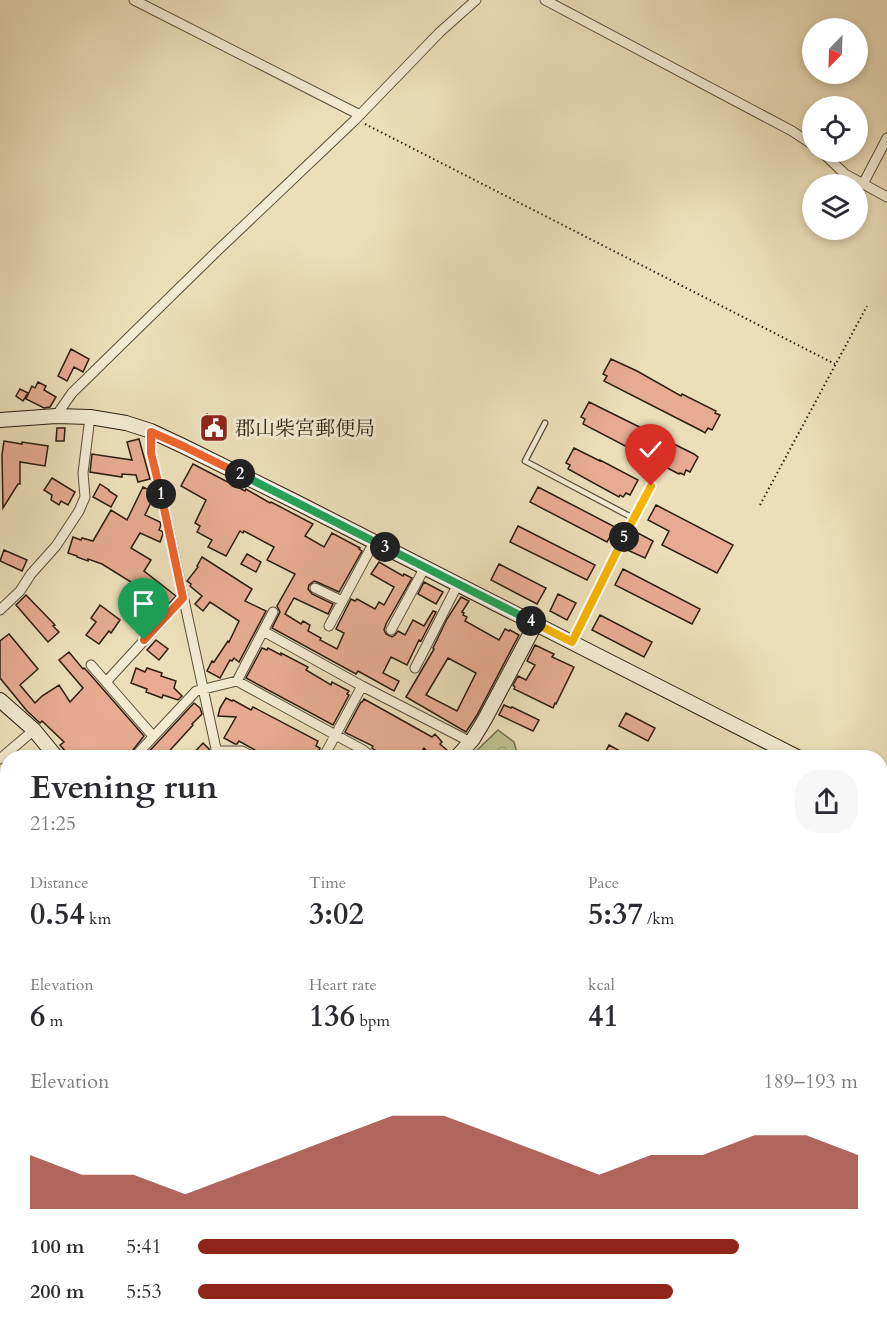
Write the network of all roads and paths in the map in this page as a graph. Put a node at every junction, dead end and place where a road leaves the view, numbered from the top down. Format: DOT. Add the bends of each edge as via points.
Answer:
graph roads {
  1 [pos="134,0"];
  2 [pos="476,0"];
  3 [pos="545,0"];
  4 [pos="358,117"];
  5 [pos="802,138"];
  6 [pos="887,138"];
  7 [pos="832,162"];
  8 [pos="845,174"];
  9 [pos="867,174"];
  10 [pos="868,187"];
  11 [pos="887,197"];
  12 [pos="867,306"];
  13 [pos="836,364"];
  14 [pos="56,416"];
  15 [pos="90,417"];
  16 [pos="0,420"];
  17 [pos="545,423"];
  18 [pos="151,432"];
  19 [pos="651,486"];
  20 [pos="760,505"];
  21 [pos="633,518"];
  22 [pos="374,542"];
  23 [pos="425,567"];
  24 [pos="458,584"];
  25 [pos="315,588"];
  26 [pos="183,598"];
  27 [pos="342,601"];
  28 [pos="0,610"];
  29 [pos="273,612"];
  30 [pos="536,623"];
  31 [pos="329,626"];
  32 [pos="391,630"];
  33 [pos="264,631"];
  34 [pos="572,642"];
  35 [pos="91,665"];
  36 [pos="415,668"];
  37 [pos="237,681"];
  38 [pos="106,682"];
  39 [pos="362,686"];
  40 [pos="203,689"];
  41 [pos="0,700"];
  42 [pos="34,730"];
  43 [pos="334,734"];
  44 [pos="153,736"];
  45 [pos="469,743"];
  46 [pos="11,750"];
  47 [pos="50,750"];
  48 [pos="141,750"];
  49 [pos="216,750"];
  50 [pos="327,750"];
  51 [pos="363,750"];
  52 [pos="463,750"];
  53 [pos="783,750"];
  1 -- 4 [label="street"];
  2 -- 4 [label="street"];
  3 -- 5 [label="street"];
  4 -- 13 [label="path"];
  4 -- 14 [label="street" via="80,385"];
  6 -- 9 [label="street"];
  7 -- 8 [label="street"];
  10 -- 11 [label="street"];
  12 -- 13 [label="path"];
  13 -- 20 [label="path"];
  14 -- 15 [label="street"];
  14 -- 16 [label="street"];
  15 -- 18 [label="street"];
  15 -- 28 [label="street" via="85,497 79,511 56,546"];
  17 -- 21 [label="lane" via="525,461"];
  18 -- 22 [label="street"];
  18 -- 26 [label="street" via="151,453"];
  19 -- 21 [label="lane"];
  21 -- 34 [label="lane"];
  22 -- 23 [label="street"];
  22 -- 27 [label="street"];
  23 -- 24 [label="street"];
  23 -- 32 [label="street"];
  24 -- 30 [label="street"];
  24 -- 36 [label="street"];
  25 -- 27 [label="street"];
  26 -- 38 [label="street"];
  26 -- 40 [label="street"];
  27 -- 31 [label="street"];
  29 -- 33 [label="street"];
  30 -- 34 [label="street"];
  30 -- 45 [label="street"];
  33 -- 37 [label="street"];
  33 -- 39 [label="street"];
  34 -- 53 [label="street"];
  35 -- 38 [label="street"];
  37 -- 40 [label="street"];
  37 -- 43 [label="street"];
  38 -- 44 [label="street"];
  39 -- 43 [label="street"];
  39 -- 45 [label="street"];
  40 -- 44 [label="street" via="194,693"];
  40 -- 49 [label="street"];
  41 -- 42 [label="street"];
  42 -- 46 [label="street"];
  42 -- 47 [label="street"];
  43 -- 50 [label="street"];
  43 -- 51 [label="street"];
  44 -- 48 [label="street"];
  45 -- 52 [label="street"];
}
